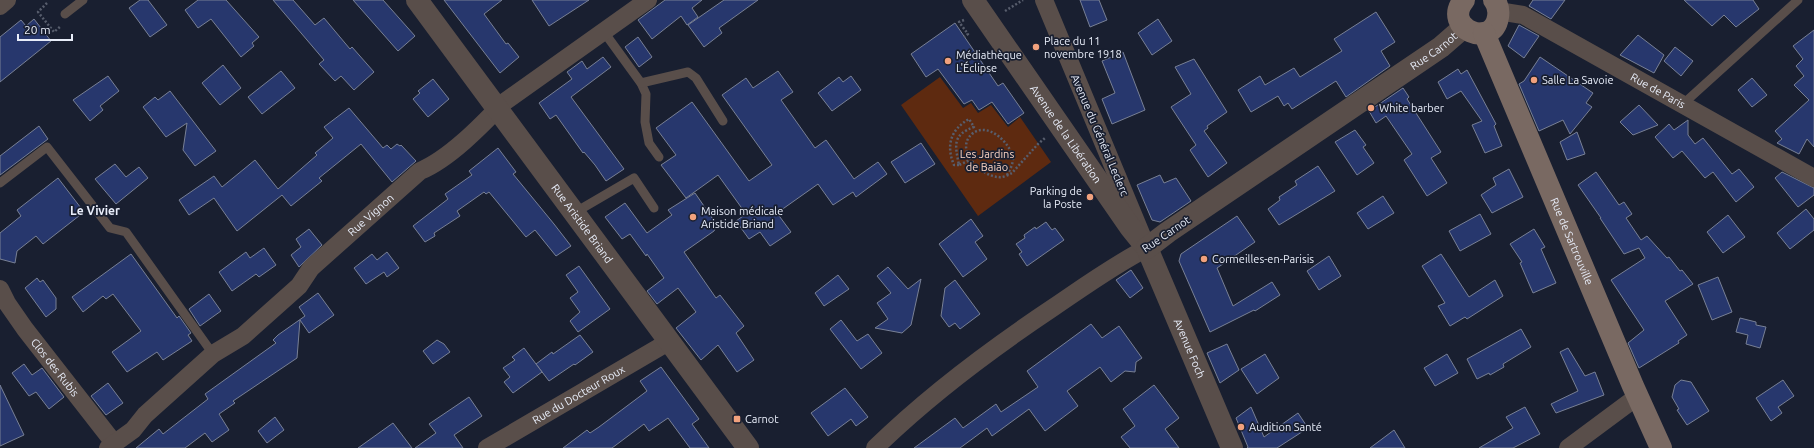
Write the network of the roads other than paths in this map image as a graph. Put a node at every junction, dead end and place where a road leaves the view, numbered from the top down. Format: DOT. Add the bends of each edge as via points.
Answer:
graph roads {
  1 [pos="7,0"];
  2 [pos="83,0"];
  3 [pos="417,0"];
  4 [pos="648,0"];
  5 [pos="973,0"];
  6 [pos="1044,0"];
  7 [pos="1464,0"];
  8 [pos="1798,0"];
  9 [pos="1496,3"];
  10 [pos="0,6"];
  11 [pos="65,14"];
  12 [pos="1474,30"];
  13 [pos="604,32"];
  14 [pos="641,83"];
  15 [pos="1683,104"];
  16 [pos="496,110"];
  17 [pos="723,121"];
  18 [pos="659,157"];
  19 [pos="1814,178"];
  20 [pos="0,182"];
  21 [pos="654,208"];
  22 [pos="574,213"];
  23 [pos="1147,248"];
  24 [pos="0,289"];
  25 [pos="670,341"];
  26 [pos="213,354"];
  27 [pos="1638,396"];
  28 [pos="111,446"];
  29 [pos="487,448"];
  30 [pos="748,448"];
  31 [pos="875,448"];
  32 [pos="1232,448"];
  33 [pos="1568,448"];
  34 [pos="1661,448"];
  1 -- 10 [label="street"];
  2 -- 11 [label="lane"];
  3 -- 16 [label="street, Rue Aristide Briand"];
  4 -- 13 [label="street, Rue Vignon"];
  5 -- 23 [label="street, Avenue de la Libération" via="1133,232"];
  6 -- 23 [label="street, Avenue du Général Leclerc"];
  7 -- 12 [label="main road, Rue de Sartrouville" via="1459,15"];
  8 -- 15 [label="lane"];
  9 -- 12 [label="main road" via="1498,20 1495,26"];
  9 -- 15 [label="street, Rue de Paris" via="1523,15"];
  12 -- 23 [label="street, Rue Carnot" via="1441,48"];
  12 -- 27 [label="main road, Rue de Sartrouville"];
  13 -- 14 [label="lane"];
  13 -- 16 [label="street, Rue Vignon"];
  14 -- 17 [label="lane" via="688,72 696,78"];
  14 -- 18 [label="lane" via="646,94 645,122 649,143"];
  15 -- 19 [label="street, Rue de Paris"];
  16 -- 22 [label="street, Rue Aristide Briand"];
  16 -- 26 [label="street, Rue Vignon" via="434,165 420,171 311,268 299,286 243,336"];
  20 -- 26 [label="lane" via="47,147 110,228 126,232"];
  21 -- 22 [label="lane" via="634,178"];
  22 -- 25 [label="street, Rue Aristide Briand"];
  23 -- 31 [label="street, Rue Carnot" via="1122,261 990,351 909,416"];
  23 -- 32 [label="street, Avenue Foch"];
  24 -- 28 [label="street, Clos des Rubis" via="6,303"];
  25 -- 29 [label="street, Rue du Docteur Roux"];
  25 -- 30 [label="street, Rue Aristide Briand"];
  26 -- 28 [label="street, Rue Vignon" via="145,415 133,430"];
  27 -- 33 [label="street"];
  27 -- 34 [label="main road, Rue de Sartrouville"];
}
